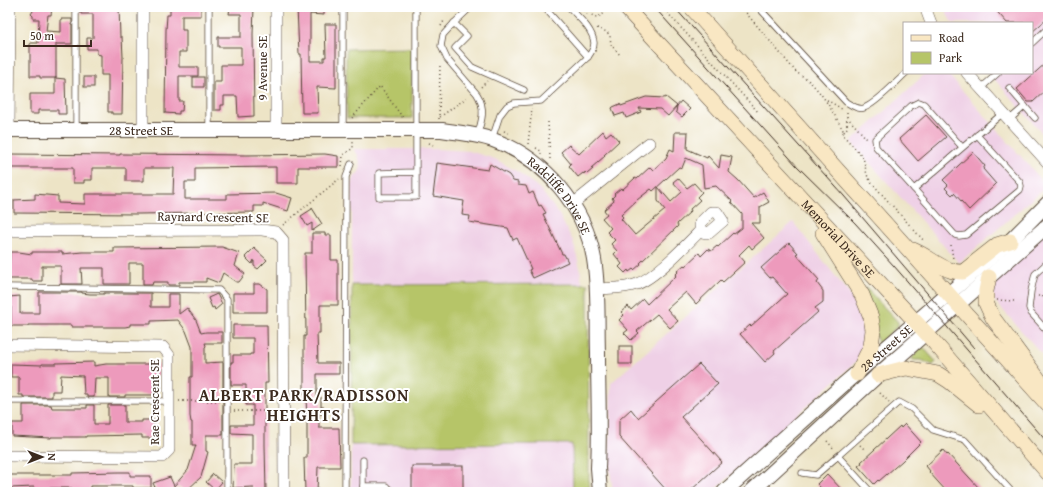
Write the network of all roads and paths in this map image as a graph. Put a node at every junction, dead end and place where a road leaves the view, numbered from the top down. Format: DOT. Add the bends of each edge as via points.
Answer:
graph roads {
  1 [pos="10,7"];
  2 [pos="76,7"];
  3 [pos="143,7"];
  4 [pos="209,7"];
  5 [pos="276,7"];
  6 [pos="343,7"];
  7 [pos="416,7"];
  8 [pos="471,7"];
  9 [pos="544,7"];
  10 [pos="569,7"];
  11 [pos="591,7"];
  12 [pos="605,7"];
  13 [pos="625,7"];
  14 [pos="662,7"];
  15 [pos="691,7"];
  16 [pos="741,7"];
  17 [pos="761,7"];
  18 [pos="925,7"];
  19 [pos="931,22"];
  20 [pos="454,23"];
  21 [pos="597,28"];
  22 [pos="1048,28"];
  23 [pos="1033,42"];
  24 [pos="621,56"];
  25 [pos="588,58"];
  26 [pos="440,62"];
  27 [pos="905,74"];
  28 [pos="968,74"];
  29 [pos="997,74"];
  30 [pos="487,81"];
  31 [pos="479,88"];
  32 [pos="981,88"];
  33 [pos="1009,88"];
  34 [pos="524,90"];
  35 [pos="471,95"];
  36 [pos="825,99"];
  37 [pos="533,102"];
  38 [pos="1025,106"];
  39 [pos="759,113"];
  40 [pos="1006,116"];
  41 [pos="846,117"];
  42 [pos="1036,118"];
  43 [pos="404,119"];
  44 [pos="548,122"];
  45 [pos="346,125"];
  46 [pos="8,130"];
  47 [pos="209,130"];
  48 [pos="276,130"];
  49 [pos="417,130"];
  50 [pos="76,131"];
  51 [pos="143,131"];
  52 [pos="844,132"];
  53 [pos="862,134"];
  54 [pos="977,135"];
  55 [pos="476,136"];
  56 [pos="492,139"];
  57 [pos="353,140"];
  58 [pos="429,143"];
  59 [pos="649,143"];
  60 [pos="528,144"];
  61 [pos="433,145"];
  62 [pos="962,147"];
  63 [pos="550,159"];
  64 [pos="1048,163"];
  65 [pos="351,164"];
  66 [pos="343,172"];
  67 [pos="416,172"];
  68 [pos="340,178"];
  69 [pos="914,190"];
  70 [pos="1048,203"];
  71 [pos="573,204"];
  72 [pos="808,206"];
  73 [pos="702,230"];
  74 [pos="1046,230"];
  75 [pos="7,231"];
  76 [pos="276,232"];
  77 [pos="1010,241"];
  78 [pos="951,245"];
  79 [pos="928,246"];
  80 [pos="907,247"];
  81 [pos="1048,262"];
  82 [pos="952,264"];
  83 [pos="990,277"];
  84 [pos="7,287"];
  85 [pos="597,289"];
  86 [pos="1037,296"];
  87 [pos="1048,296"];
  88 [pos="991,299"];
  89 [pos="953,300"];
  90 [pos="1016,301"];
  91 [pos="921,328"];
  92 [pos="1048,332"];
  93 [pos="7,345"];
  94 [pos="857,374"];
  95 [pos="878,375"];
  96 [pos="1048,392"];
  97 [pos="880,393"];
  98 [pos="885,398"];
  99 [pos="7,401"];
  100 [pos="169,401"];
  101 [pos="227,401"];
  102 [pos="1048,405"];
  103 [pos="227,411"];
  104 [pos="284,411"];
  105 [pos="1011,431"];
  106 [pos="827,441"];
  107 [pos="859,443"];
  108 [pos="830,445"];
  109 [pos="865,450"];
  110 [pos="7,456"];
  111 [pos="838,456"];
  112 [pos="364,460"];
  113 [pos="802,473"];
  114 [pos="1048,473"];
  115 [pos="364,489"];
  116 [pos="227,492"];
  117 [pos="284,492"];
  118 [pos="345,492"];
  119 [pos="392,492"];
  120 [pos="600,492"];
  121 [pos="724,492"];
  122 [pos="751,492"];
  123 [pos="871,492"];
  124 [pos="1012,492"];
  1 -- 46 [label="street"];
  2 -- 50 [label="lane"];
  3 -- 51 [label="street"];
  4 -- 47 [label="lane"];
  5 -- 48 [label="street, 9 Avenue SE"];
  6 -- 45 [label="lane"];
  7 -- 49 [label="lane"];
  8 -- 20 [label="lane"];
  9 -- 25 [label="lane"];
  10 -- 25 [label="lane" via="592,36 594,43"];
  11 -- 12 [label="path" via="592,13 597,17 605,12"];
  13 -- 72 [label="main road, Memorial Drive SE"];
  14 -- 39 [label="path"];
  15 -- 80 [label="main road"];
  16 -- 36 [label="path" via="797,73"];
  17 -- 27 [label="lane" via="761,10 846,102 854,107 863,108 874,102"];
  18 -- 19 [label="street"];
  20 -- 34 [label="lane" via="467,36 455,48 472,67"];
  20 -- 55 [label="lane" via="443,35 441,46 447,59 481,100 482,121"];
  21 -- 24 [label="path" via="607,32 611,45"];
  22 -- 23 [label="lane"];
  25 -- 37 [label="lane" via="541,101"];
  26 -- 35 [label="path" via="440,118"];
  28 -- 32 [label="street"];
  29 -- 32 [label="lane"];
  30 -- 31 [label="path"];
  32 -- 40 [label="street"];
  33 -- 38 [label="lane"];
  36 -- 41 [label="path" via="846,112"];
  36 -- 52 [label="path"];
  37 -- 56 [label="lane" via="514,103 508,106 500,115"];
  37 -- 60 [label="path"];
  38 -- 40 [label="lane"];
  38 -- 42 [label="lane"];
  40 -- 54 [label="lane"];
  40 -- 64 [label="street"];
  41 -- 52 [label="path"];
  41 -- 53 [label="path"];
  43 -- 45 [label="path" via="380,86"];
  44 -- 63 [label="path"];
  45 -- 48 [label="street, Radcliffe Drive SE"];
  45 -- 49 [label="street, Radcliffe Drive SE"];
  46 -- 50 [label="street, 28 Street SE"];
  47 -- 48 [label="street, 28 Street SE"];
  47 -- 51 [label="street, 28 Street SE"];
  49 -- 55 [label="street, Radcliffe Drive SE" via="442,130"];
  49 -- 67 [label="lane"];
  50 -- 51 [label="street, 28 Street SE"];
  52 -- 79 [label="path" via="842,134 863,157 871,182"];
  54 -- 62 [label="lane"];
  54 -- 69 [label="lane" via="1020,182 1020,190 966,235 959,236 955,235"];
  55 -- 56 [label="street, Radcliffe Drive SE"];
  56 -- 71 [label="street, Radcliffe Drive SE" via="535,164"];
  57 -- 66 [label="path" via="353,148 343,155"];
  58 -- 61 [label="path"];
  59 -- 71 [label="street"];
  62 -- 69 [label="lane"];
  62 -- 69 [label="lane" via="924,104 919,102 911,106 875,139 874,144"];
  65 -- 118 [label="lane" via="346,177"];
  67 -- 67 [label="lane" via="416,197 379,197 379,173"];
  68 -- 76 [label="path"];
  70 -- 77 [label="street, 28 Street SE"];
  71 -- 85 [label="street, Radcliffe Drive SE" via="590,242"];
  72 -- 91 [label="main road, Memorial Drive SE"];
  72 -- 94 [label="main road" via="811,216 862,295 870,312 871,346"];
  73 -- 85 [label="street" via="650,277 637,284"];
  74 -- 83 [label="street, 28 Street SE"];
  75 -- 76 [label="street, Raynard Crescent SE"];
  76 -- 104 [label="street, Raynard Crescent SE" via="283,240"];
  77 -- 80 [label="main road" via="997,245 963,272 951,271"];
  77 -- 89 [label="street, 28 Street SE"];
  78 -- 82 [label="path"];
  80 -- 89 [label="main road"];
  81 -- 92 [label="lane" via="1036,274 1029,308"];
  83 -- 89 [label="street, 28 Street SE"];
  83 -- 96 [label="main road" via="986,303 993,318"];
  84 -- 101 [label="lane" via="219,290 227,299"];
  85 -- 120 [label="street, Radcliffe Drive SE"];
  86 -- 87 [label="path"];
  88 -- 90 [label="path"];
  89 -- 91 [label="street, 28 Street SE"];
  89 -- 102 [label="main road"];
  91 -- 94 [label="street, 28 Street SE"];
  91 -- 95 [label="street, 28 Street SE"];
  91 -- 105 [label="main road, Memorial Drive SE"];
  93 -- 100 [label="street, Rae Crescent SE" via="163,347 169,355"];
  94 -- 121 [label="street, 28 Street SE"];
  95 -- 105 [label="main road" via="906,368 938,374"];
  95 -- 122 [label="street, 28 Street SE"];
  97 -- 98 [label="path"];
  99 -- 100 [label="lane"];
  100 -- 101 [label="path"];
  100 -- 110 [label="street, Rae Crescent SE" via="169,450 162,457"];
  101 -- 103 [label="lane"];
  103 -- 104 [label="path"];
  103 -- 116 [label="lane"];
  104 -- 117 [label="street, Raynard Crescent SE"];
  105 -- 114 [label="main road, Memorial Drive SE"];
  106 -- 108 [label="path"];
  107 -- 109 [label="path"];
  111 -- 113 [label="lane" via="816,475"];
  111 -- 123 [label="lane"];
  111 -- 124 [label="lane" via="898,402 912,408 933,430 965,440"];
  112 -- 115 [label="lane"];
  115 -- 119 [label="lane" via="386,486"];
}
